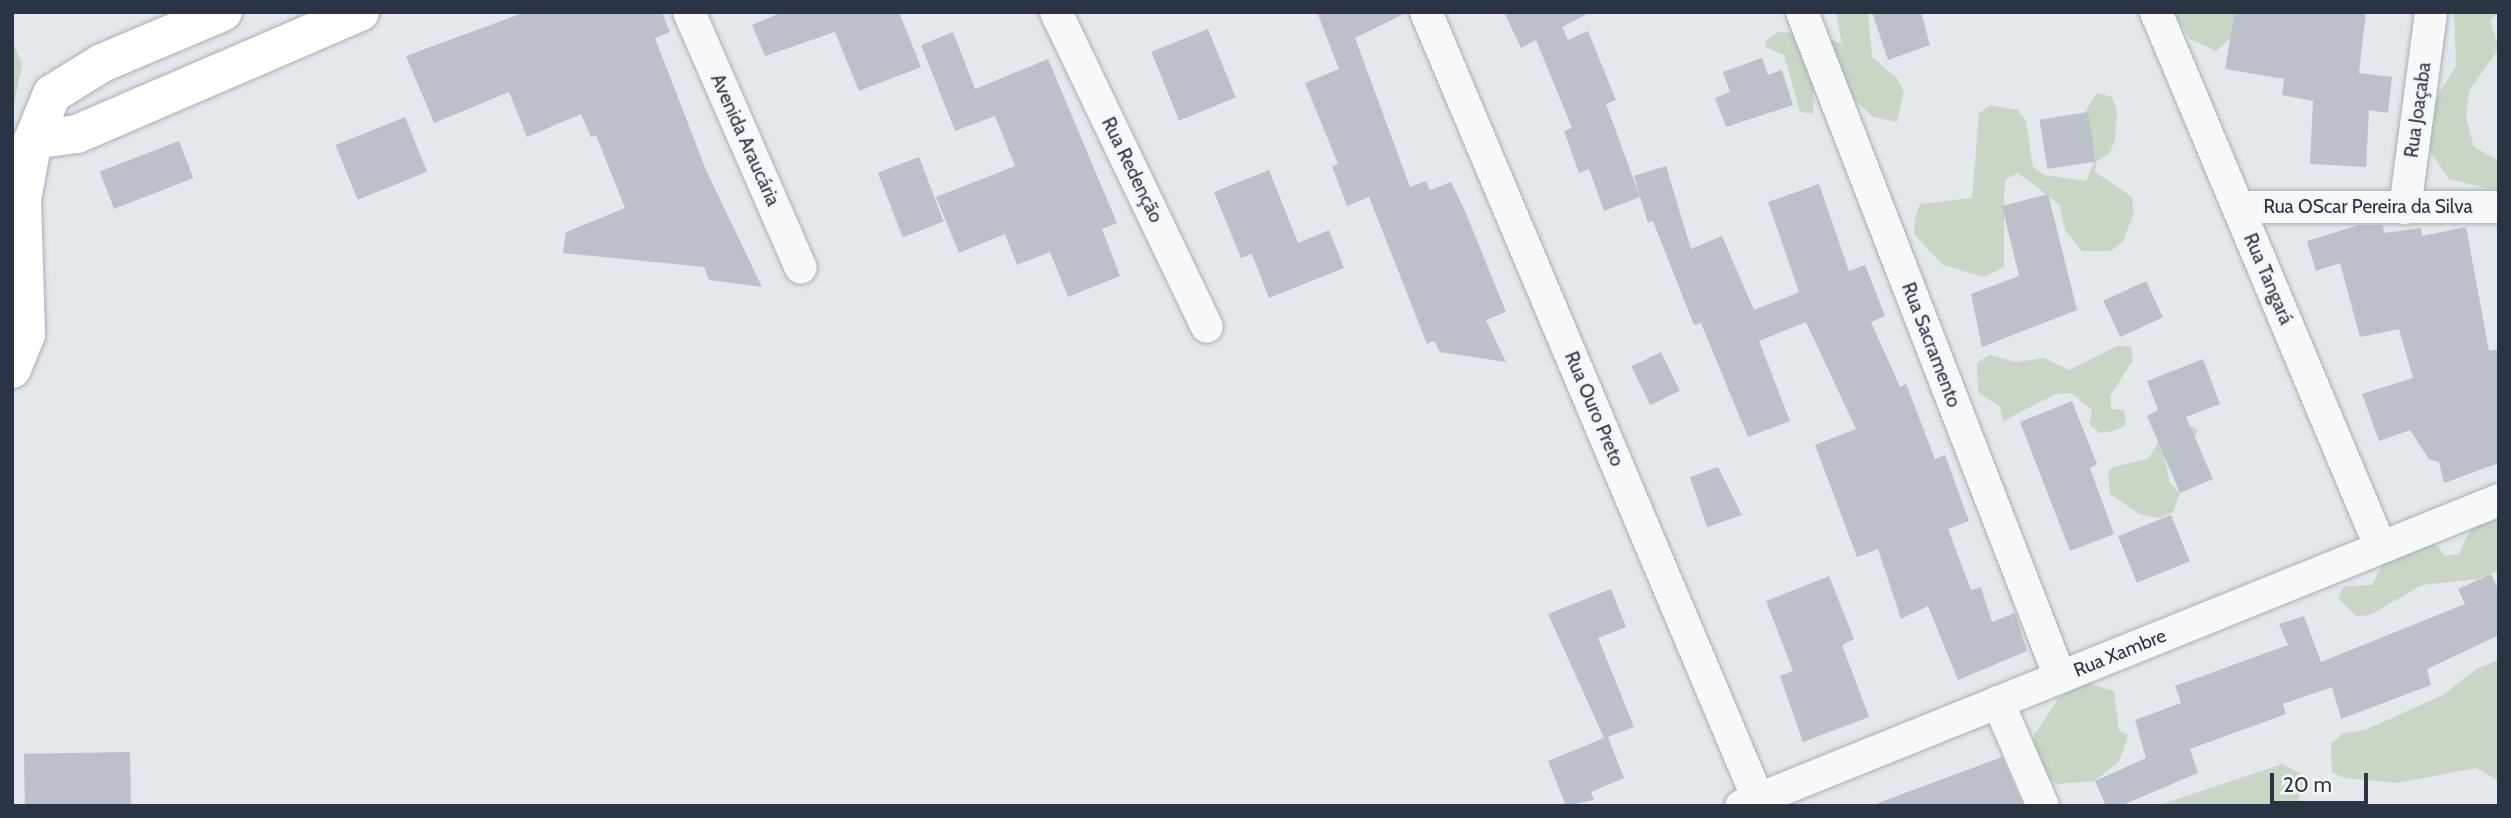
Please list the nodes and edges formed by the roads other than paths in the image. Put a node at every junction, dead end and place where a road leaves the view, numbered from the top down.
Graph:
1 (223, 12) edge
2 (360, 12) edge
3 (689, 12) edge
4 (1056, 12) edge
5 (1426, 12) edge
6 (1802, 12) edge
7 (2156, 12) edge
8 (2431, 12) edge
9 (33, 140) junction
10 (2238, 207) junction
11 (2499, 207) edge
12 (2404, 208) junction
13 (801, 268) dead end
14 (1207, 327) dead end
15 (12, 369) edge
16 (2499, 500) edge
17 (2380, 546) junction
18 (2060, 677) junction
19 (1998, 702) junction
20 (1753, 803) edge
21 (2043, 806) edge

1 - 9 main road
2 - 9 main road
3 - 13 street, Avenida Araucária
4 - 14 street, Rua Redenção
5 - 20 street, Rua Ouro Preto
6 - 18 street, Rua Sacramento
7 - 10 street, Rua Tangará
8 - 12 street, Rua Joaçaba
9 - 15 main road
10 - 12 street, Rua OScar Pereira da Silva
10 - 17 street, Rua Tangará
11 - 12 street, Rua OScar Pereira da Silva
16 - 17 street, Rua Xambre
17 - 18 street, Rua Xambre
18 - 19 street, Rua Xambre
19 - 20 street, Rua Xambre
19 - 21 street

